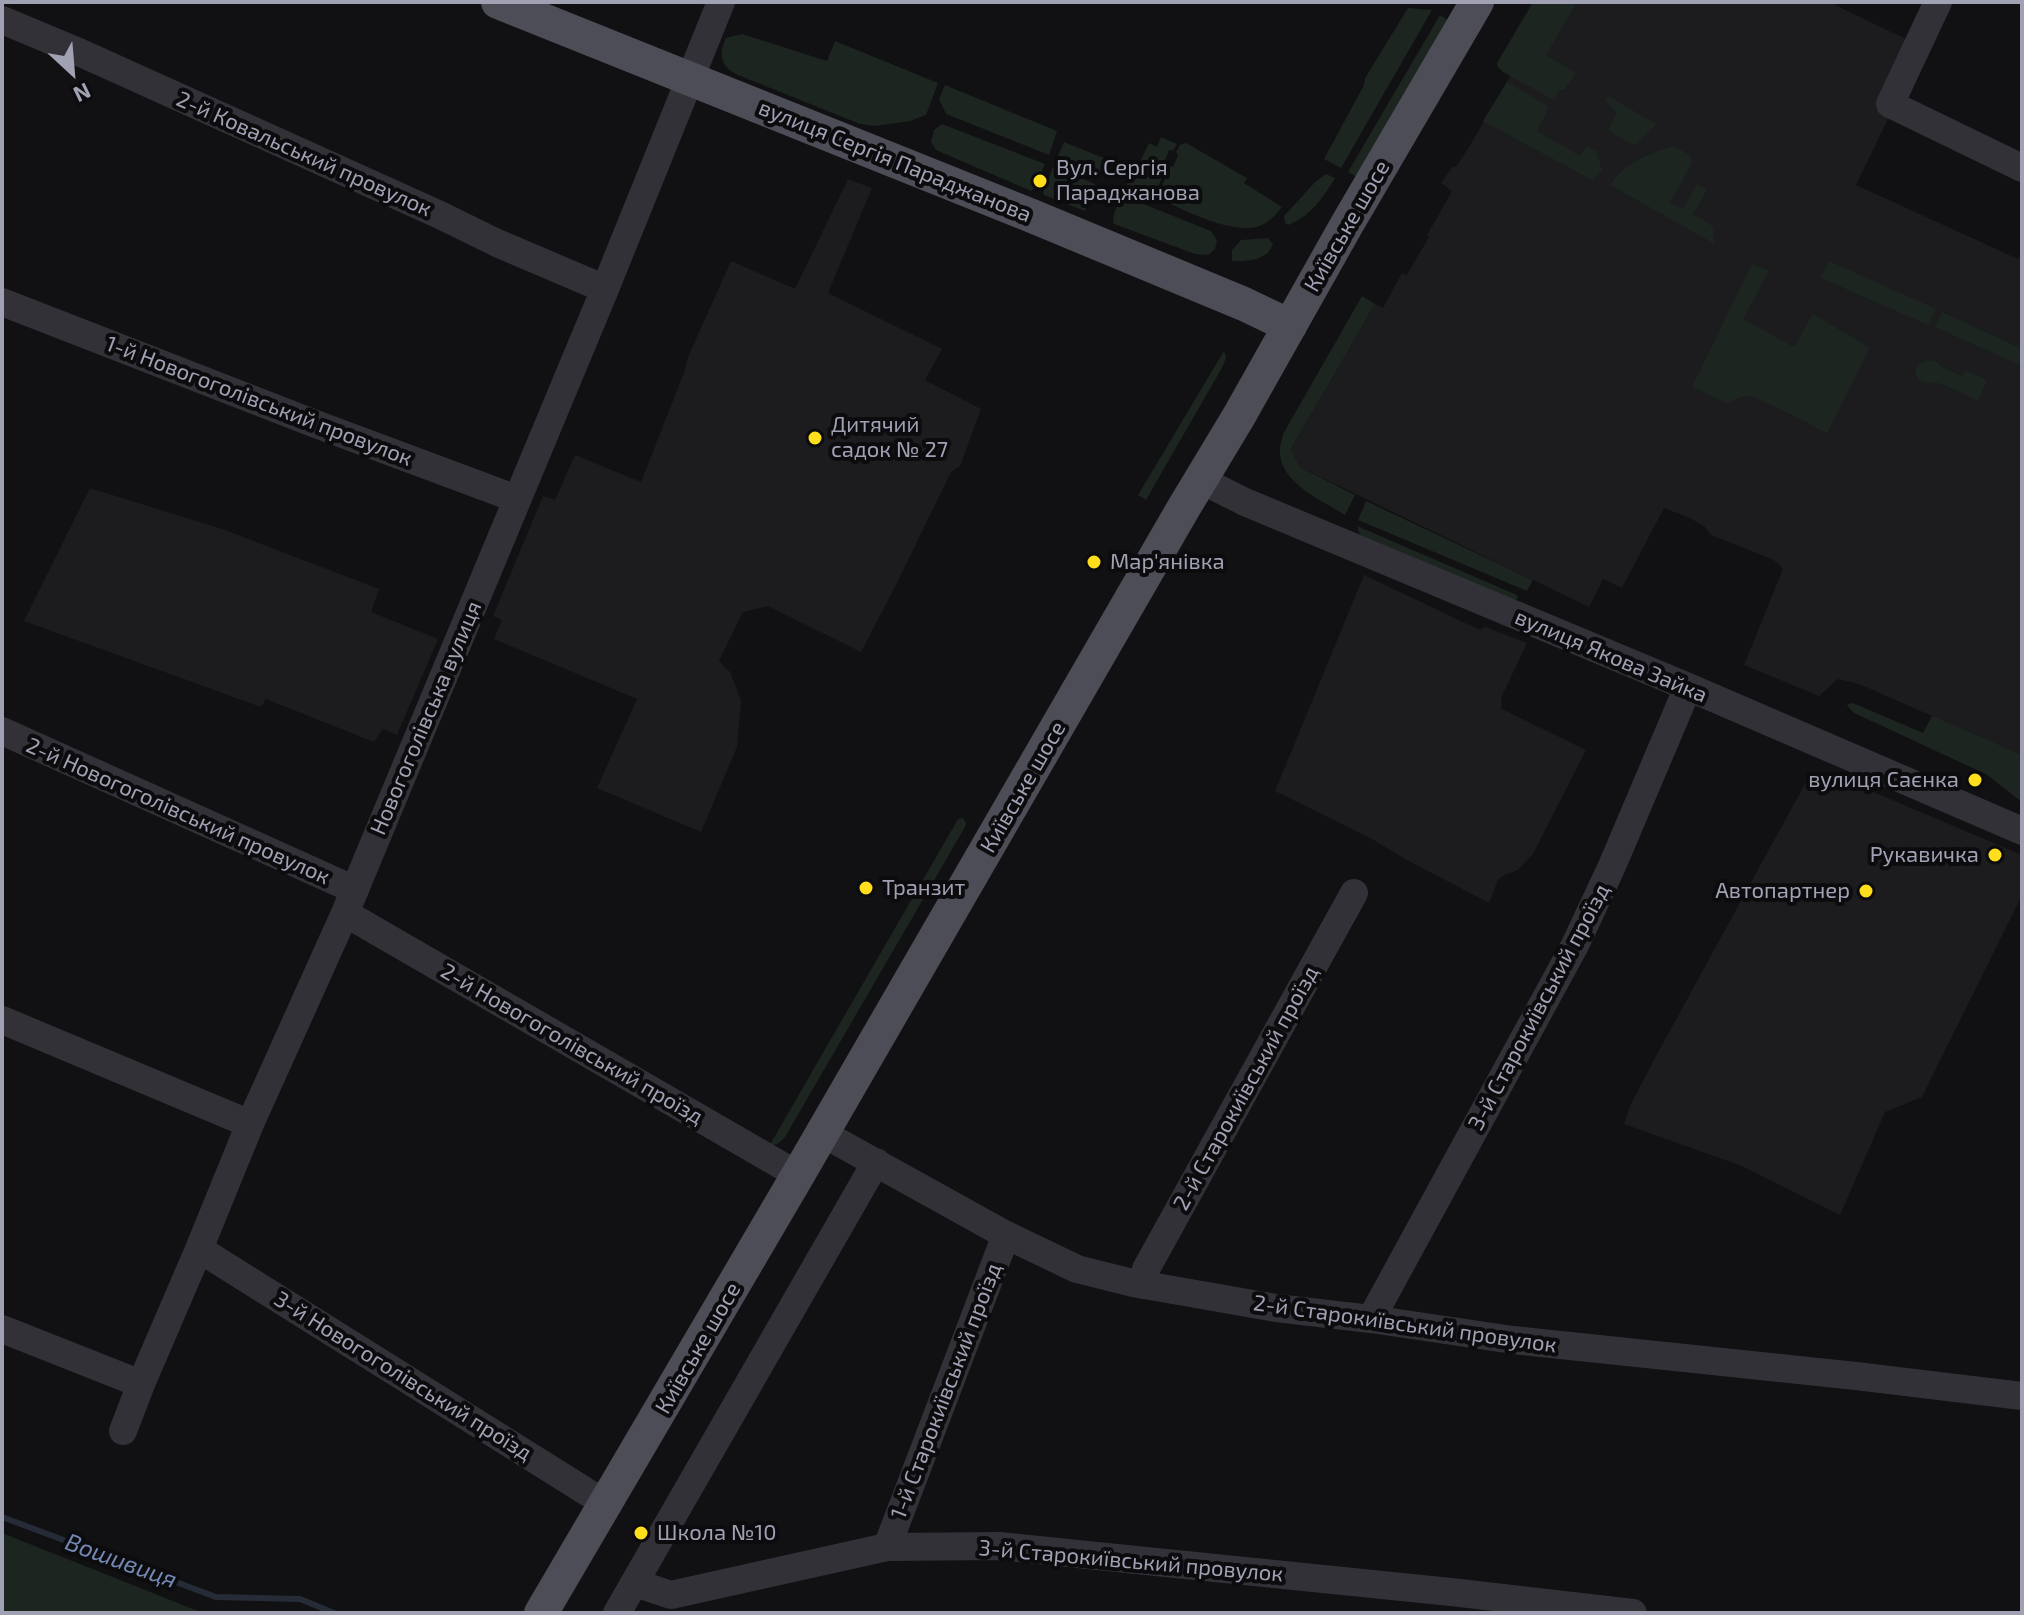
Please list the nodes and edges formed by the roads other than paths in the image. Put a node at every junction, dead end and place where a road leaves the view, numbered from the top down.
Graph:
1 (498, 2) edge
2 (721, 2) edge
3 (1477, 2) edge
4 (1938, 2) edge
5 (2, 20) edge
6 (691, 79) junction
7 (2022, 168) edge
8 (605, 289) junction
9 (2, 302) edge
10 (1290, 326) junction
11 (1201, 480) junction
12 (517, 499) junction
13 (1688, 687) junction
14 (2, 731) edge
15 (2022, 831) edge
16 (1354, 893) dead end
17 (350, 902) junction
18 (2, 1020) edge
19 (250, 1124) junction
20 (822, 1133) junction
21 (876, 1162) junction
22 (798, 1175) junction
23 (1006, 1235) junction
24 (199, 1249) junction
25 (1143, 1285) junction
26 (1371, 1319) junction
27 (2, 1329) edge
28 (141, 1384) junction
29 (2022, 1396) edge
30 (123, 1431) dead end
31 (606, 1504) junction
32 (887, 1547) junction
33 (635, 1583) junction
34 (541, 1613) edge
35 (617, 1613) edge
36 (1633, 1613) edge

1 - 6 main road, вулиця Сергія Параджанова
2 - 6 street, Новогоголівська вулиця
3 - 10 main road, Київське шосе
4 - 7 street
5 - 8 street, 2-й Ковальський провулок
6 - 8 street, Новогоголівська вулиця
6 - 10 main road, вулиця Сергія Параджанова
8 - 12 street, Новогоголівська вулиця
9 - 12 street, 1-й Новогоголівський провулок
10 - 11 main road, Київське шосе
11 - 13 street, вулиця Якова Зайка
11 - 20 main road, Київське шосе
12 - 17 street, Новогоголівська вулиця
13 - 15 street, вулиця Якова Зайка
13 - 26 street, 3-й Старокиївський проїзд
14 - 17 street, 2-й Новогоголівський провулок
16 - 25 street, 2-й Старокиївський проїзд
17 - 19 street, Новогоголівська вулиця
17 - 22 street, 2-й Новогоголівський проїзд
18 - 19 street
19 - 24 street, Новогоголівська вулиця
20 - 21 street, 2-й Старокиївський провулок
20 - 22 main road, Київське шосе
21 - 23 street, 2-й Старокиївський провулок
21 - 33 street
22 - 31 main road, Київське шосе
23 - 25 street, 2-й Старокиївський провулок
23 - 32 street, 1-й Старокиївський проїзд
24 - 28 street, Новогоголівська вулиця
24 - 31 street, 3-й Новогоголівський проїзд
25 - 26 street, 2-й Старокиївський провулок
26 - 29 street, 2-й Старокиївський провулок
27 - 28 street
28 - 30 street, Новогоголівська вулиця
31 - 34 main road, Київське шосе
32 - 33 street, 3-й Старокиївський провулок
32 - 36 street, 3-й Старокиївський провулок
33 - 35 street

